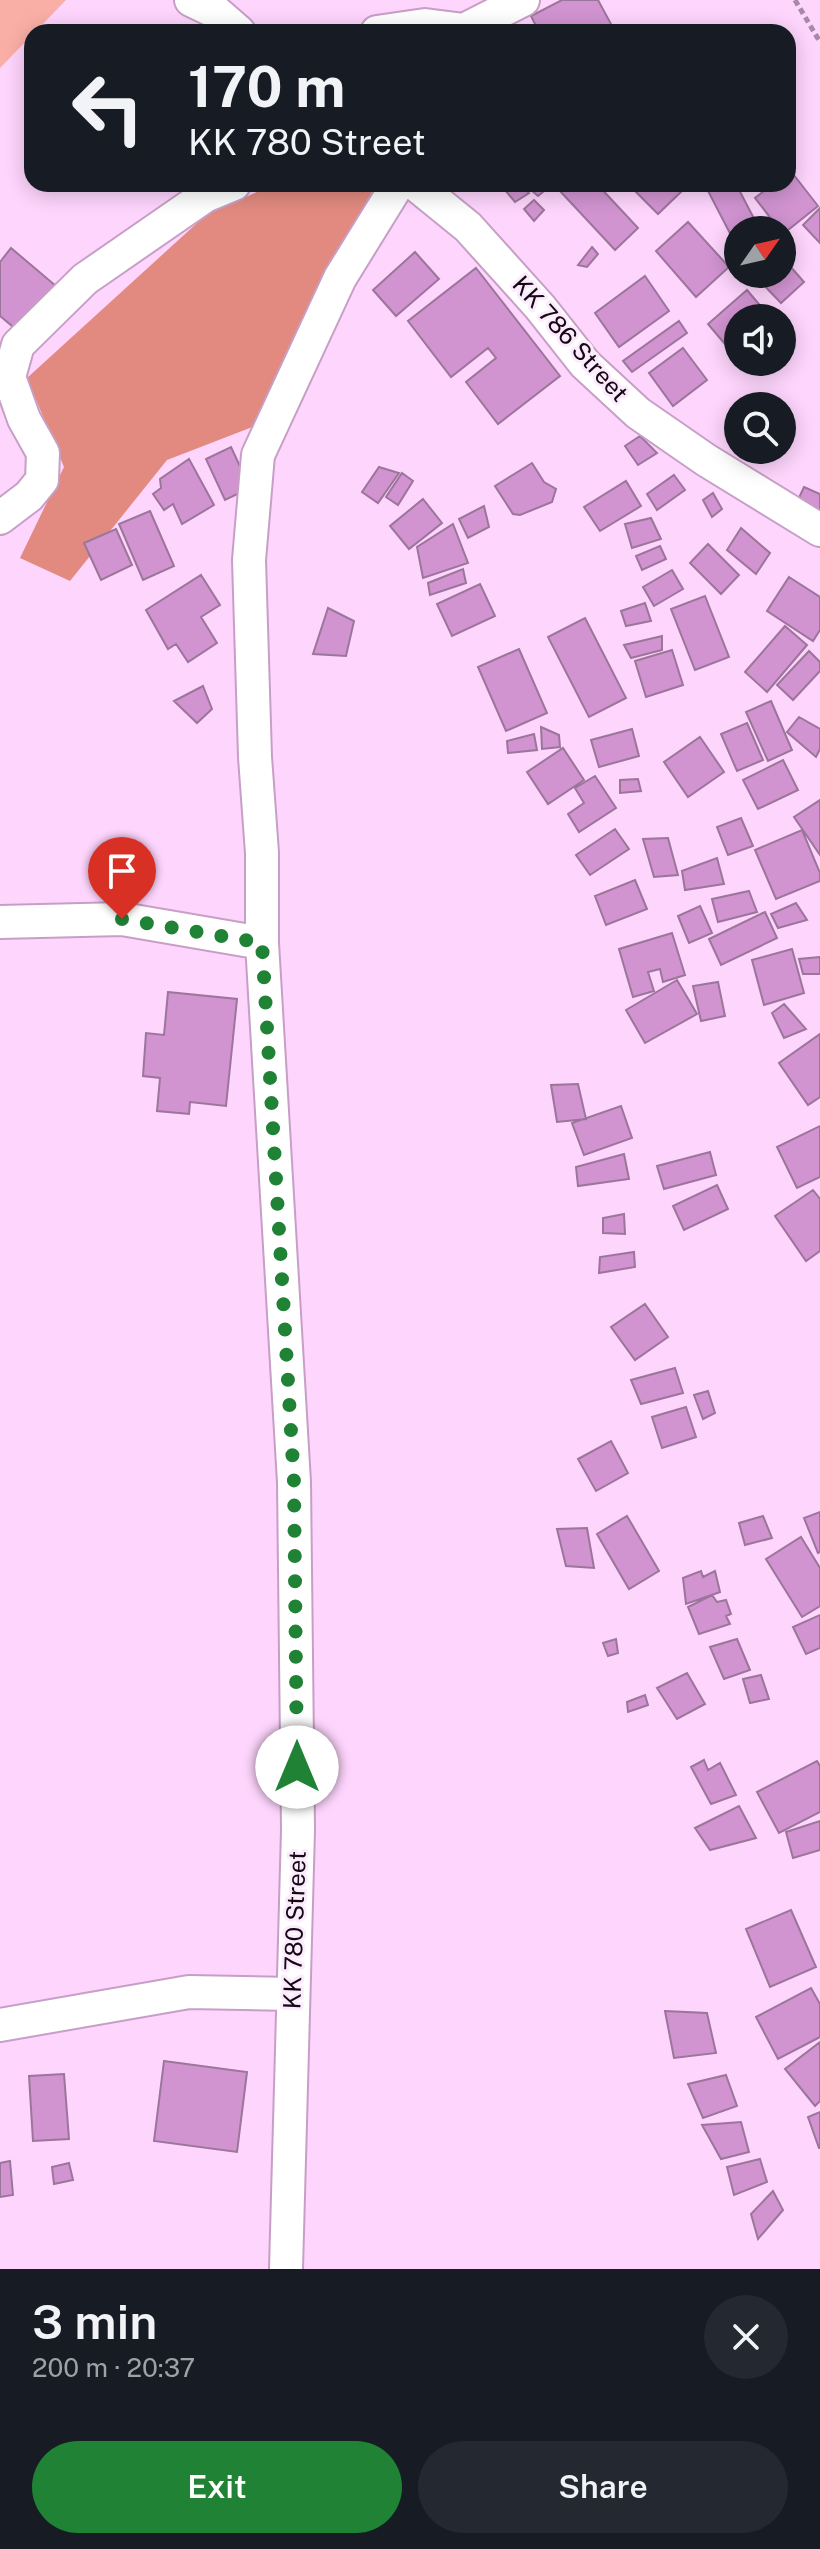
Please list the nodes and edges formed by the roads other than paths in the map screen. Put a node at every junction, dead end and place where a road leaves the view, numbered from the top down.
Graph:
1 (523, 0) edge
2 (215, 15) edge
3 (241, 24) edge
4 (476, 24) edge
5 (215, 192) edge
6 (393, 192) edge
7 (425, 192) edge
8 (0, 518) edge
9 (820, 530) edge
10 (0, 922) edge
11 (262, 943) junction
12 (293, 1994) junction
13 (0, 2025) edge
14 (286, 2269) edge

1 - 4 street
2 - 3 street
5 - 8 street
6 - 11 street, KK 780 Street
7 - 9 street, KK 786 Street
10 - 11 street
11 - 12 street, KK 780 Street
12 - 13 street
12 - 14 street, KK 780 Street

